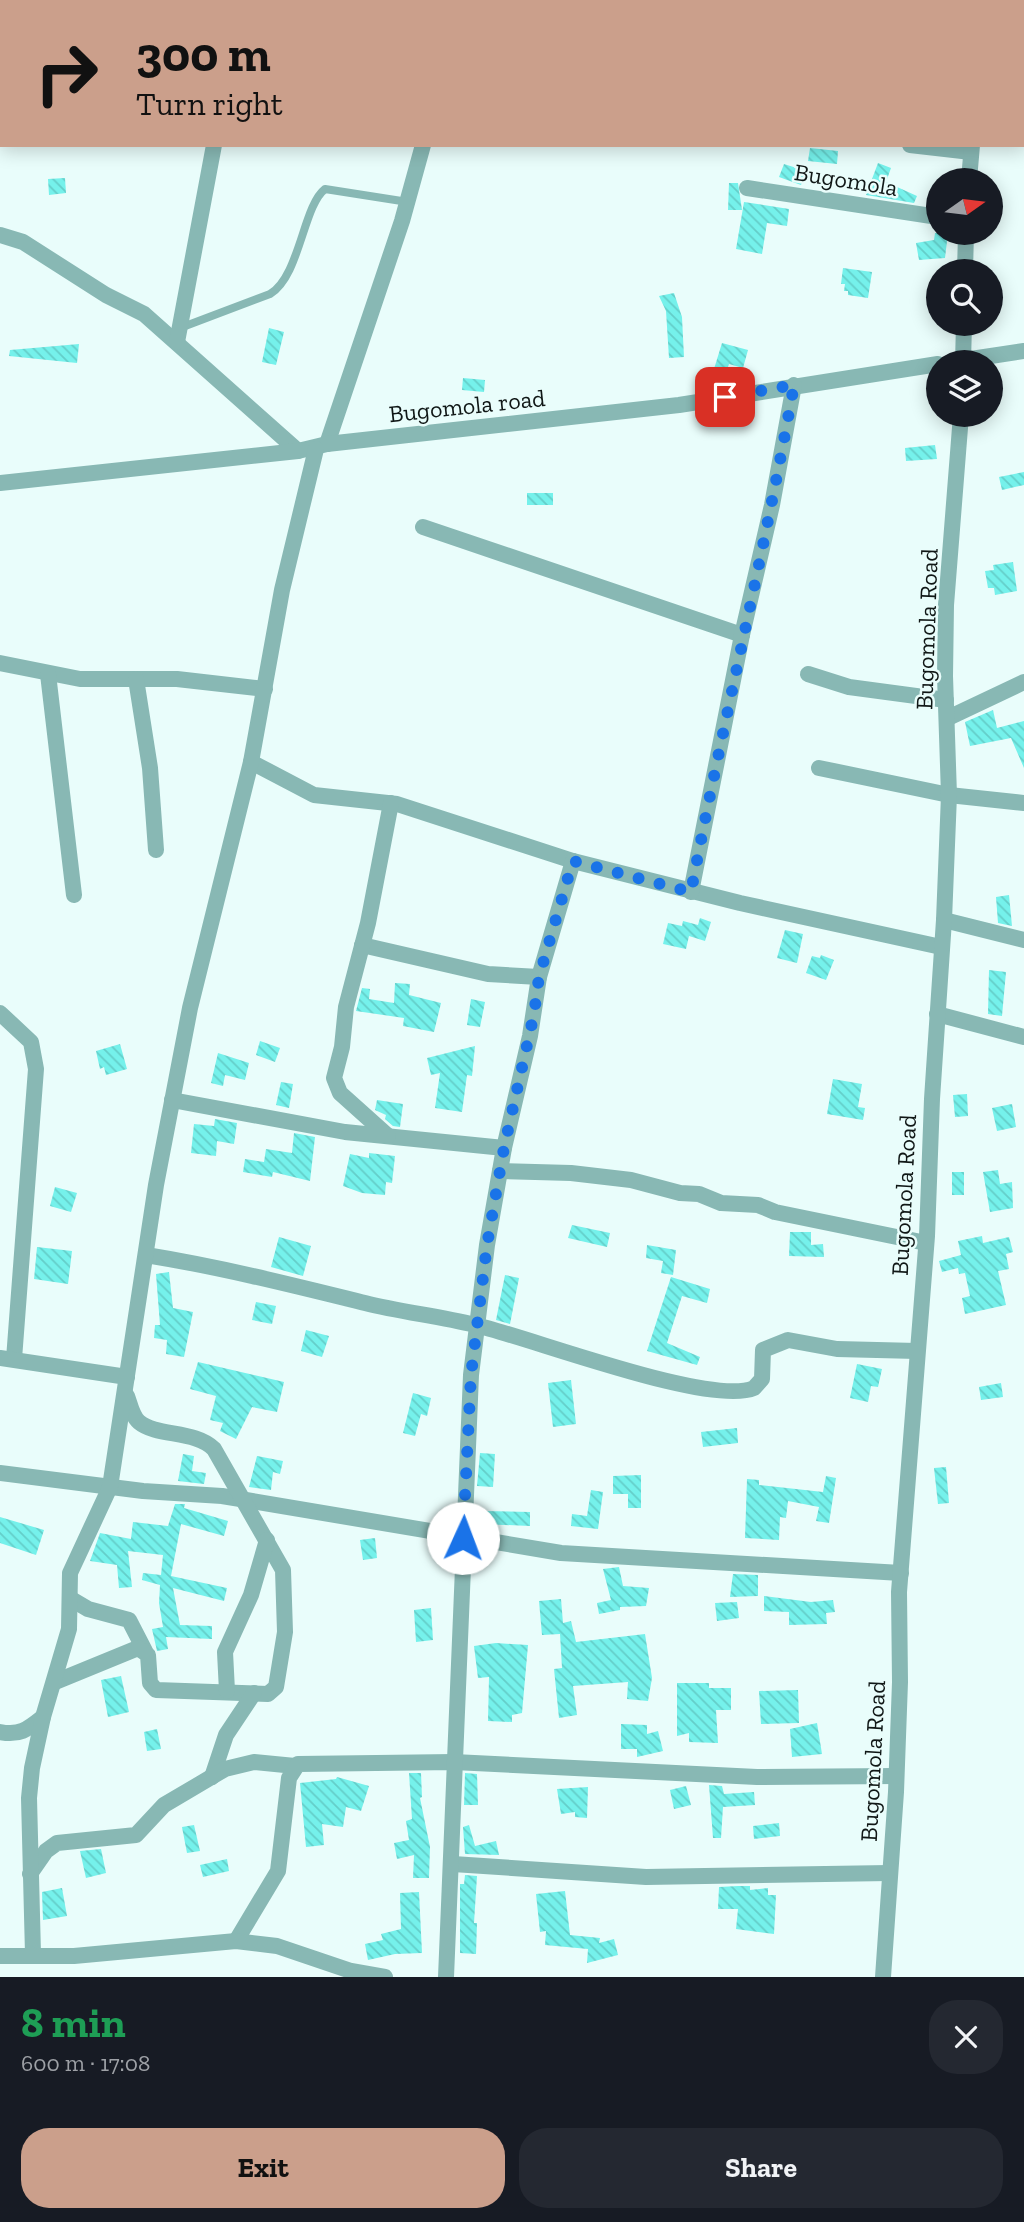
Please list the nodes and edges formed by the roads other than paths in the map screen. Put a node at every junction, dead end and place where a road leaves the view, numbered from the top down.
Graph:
1 (214, 147) edge
2 (422, 147) edge
3 (941, 147) edge
4 (972, 149) edge
5 (970, 168) edge
6 (747, 188) dead end
7 (408, 202) junction
8 (926, 215) edge
9 (0, 235) edge
10 (178, 335) junction
11 (1024, 351) edge
12 (1003, 355) edge
13 (926, 366) edge
14 (794, 385) junction
15 (960, 427) edge
16 (321, 447) junction
17 (298, 451) junction
18 (0, 482) edge
19 (423, 527) dead end
20 (742, 635) junction
21 (0, 663) edge
22 (48, 674) junction
23 (808, 674) dead end
24 (136, 679) junction
25 (1024, 682) edge
26 (265, 688) junction
27 (946, 700) junction
28 (948, 718) junction
29 (251, 762) junction
30 (818, 768) dead end
31 (949, 795) junction
32 (391, 803) junction
33 (1024, 803) edge
34 (156, 850) dead end
35 (573, 861) junction
36 (691, 892) junction
37 (74, 895) dead end
38 (943, 920) junction
39 (1024, 940) edge
40 (362, 945) junction
41 (941, 947) junction
42 (539, 977) junction
43 (0, 1013) edge
44 (937, 1014) junction
45 (1024, 1037) edge
46 (172, 1100) junction
47 (388, 1136) junction
48 (504, 1148) junction
49 (500, 1171) junction
50 (926, 1243) junction
51 (146, 1255) junction
52 (477, 1325) junction
53 (917, 1352) junction
54 (7, 1359) edge
55 (126, 1384) junction
56 (0, 1474) edge
57 (110, 1487) junction
58 (246, 1501) junction
59 (463, 1538) junction
60 (267, 1541) junction
61 (901, 1573) junction
62 (71, 1599) junction
63 (145, 1651) junction
64 (55, 1682) junction
65 (227, 1691) junction
66 (254, 1693) junction
67 (43, 1717) junction
68 (0, 1732) edge
69 (454, 1762) junction
70 (295, 1766) junction
71 (897, 1776) junction
72 (212, 1777) junction
73 (453, 1864) junction
74 (890, 1873) junction
75 (29, 1875) junction
76 (236, 1941) junction
77 (33, 1954) junction
78 (0, 1956) edge
79 (885, 1975) edge
80 (385, 1977) edge
81 (446, 1977) edge

1 - 10 street
2 - 7 street
3 - 4 street
4 - 5 street
6 - 8 street, Bugomola
7 - 10 lane
7 - 16 street
9 - 10 street
10 - 17 street
11 - 12 street
13 - 14 street, Bugomola road
14 - 16 street, Bugomola road
14 - 20 street
15 - 27 street, Bugomola Road
16 - 17 street, Bugomola road
16 - 26 street
17 - 18 street, Bugomola road
19 - 20 street
20 - 36 street
21 - 22 street
22 - 24 street
22 - 37 street
23 - 27 street
24 - 26 street
24 - 34 street
25 - 28 street
26 - 29 street
27 - 28 street, Bugomola Road
28 - 31 street, Bugomola Road
29 - 32 street
29 - 46 street
30 - 31 street
31 - 33 street
31 - 38 street, Bugomola Road
32 - 35 street
32 - 40 street
35 - 36 street
35 - 42 street
36 - 41 street
38 - 39 street
38 - 41 street, Bugomola Road
40 - 42 street
40 - 47 street
41 - 44 street, Bugomola Road
42 - 48 street
43 - 54 street
44 - 45 street
44 - 50 street, Bugomola Road
46 - 47 street
46 - 51 street
47 - 48 street
48 - 49 street
49 - 50 street
49 - 52 street
50 - 53 street, Bugomola Road
51 - 52 street
51 - 55 street
52 - 53 street
52 - 59 street
53 - 61 street, Bugomola Road
54 - 55 street
55 - 57 street
55 - 58 street
56 - 57 street
57 - 58 street
57 - 62 street
58 - 59 street
58 - 60 street
59 - 61 street
59 - 69 street
60 - 65 street
60 - 66 street
61 - 71 street, Bugomola Road
62 - 63 street
62 - 64 street
63 - 64 street
63 - 65 street
64 - 67 street
65 - 66 street
66 - 72 street
67 - 68 street
67 - 75 street
69 - 70 street
69 - 71 street
69 - 73 street
70 - 72 street
70 - 76 street
71 - 74 street, Bugomola Road
72 - 75 street
73 - 74 street
73 - 81 street
74 - 79 street, Bugomola Road
75 - 77 street
76 - 77 street
76 - 80 street
77 - 78 street

